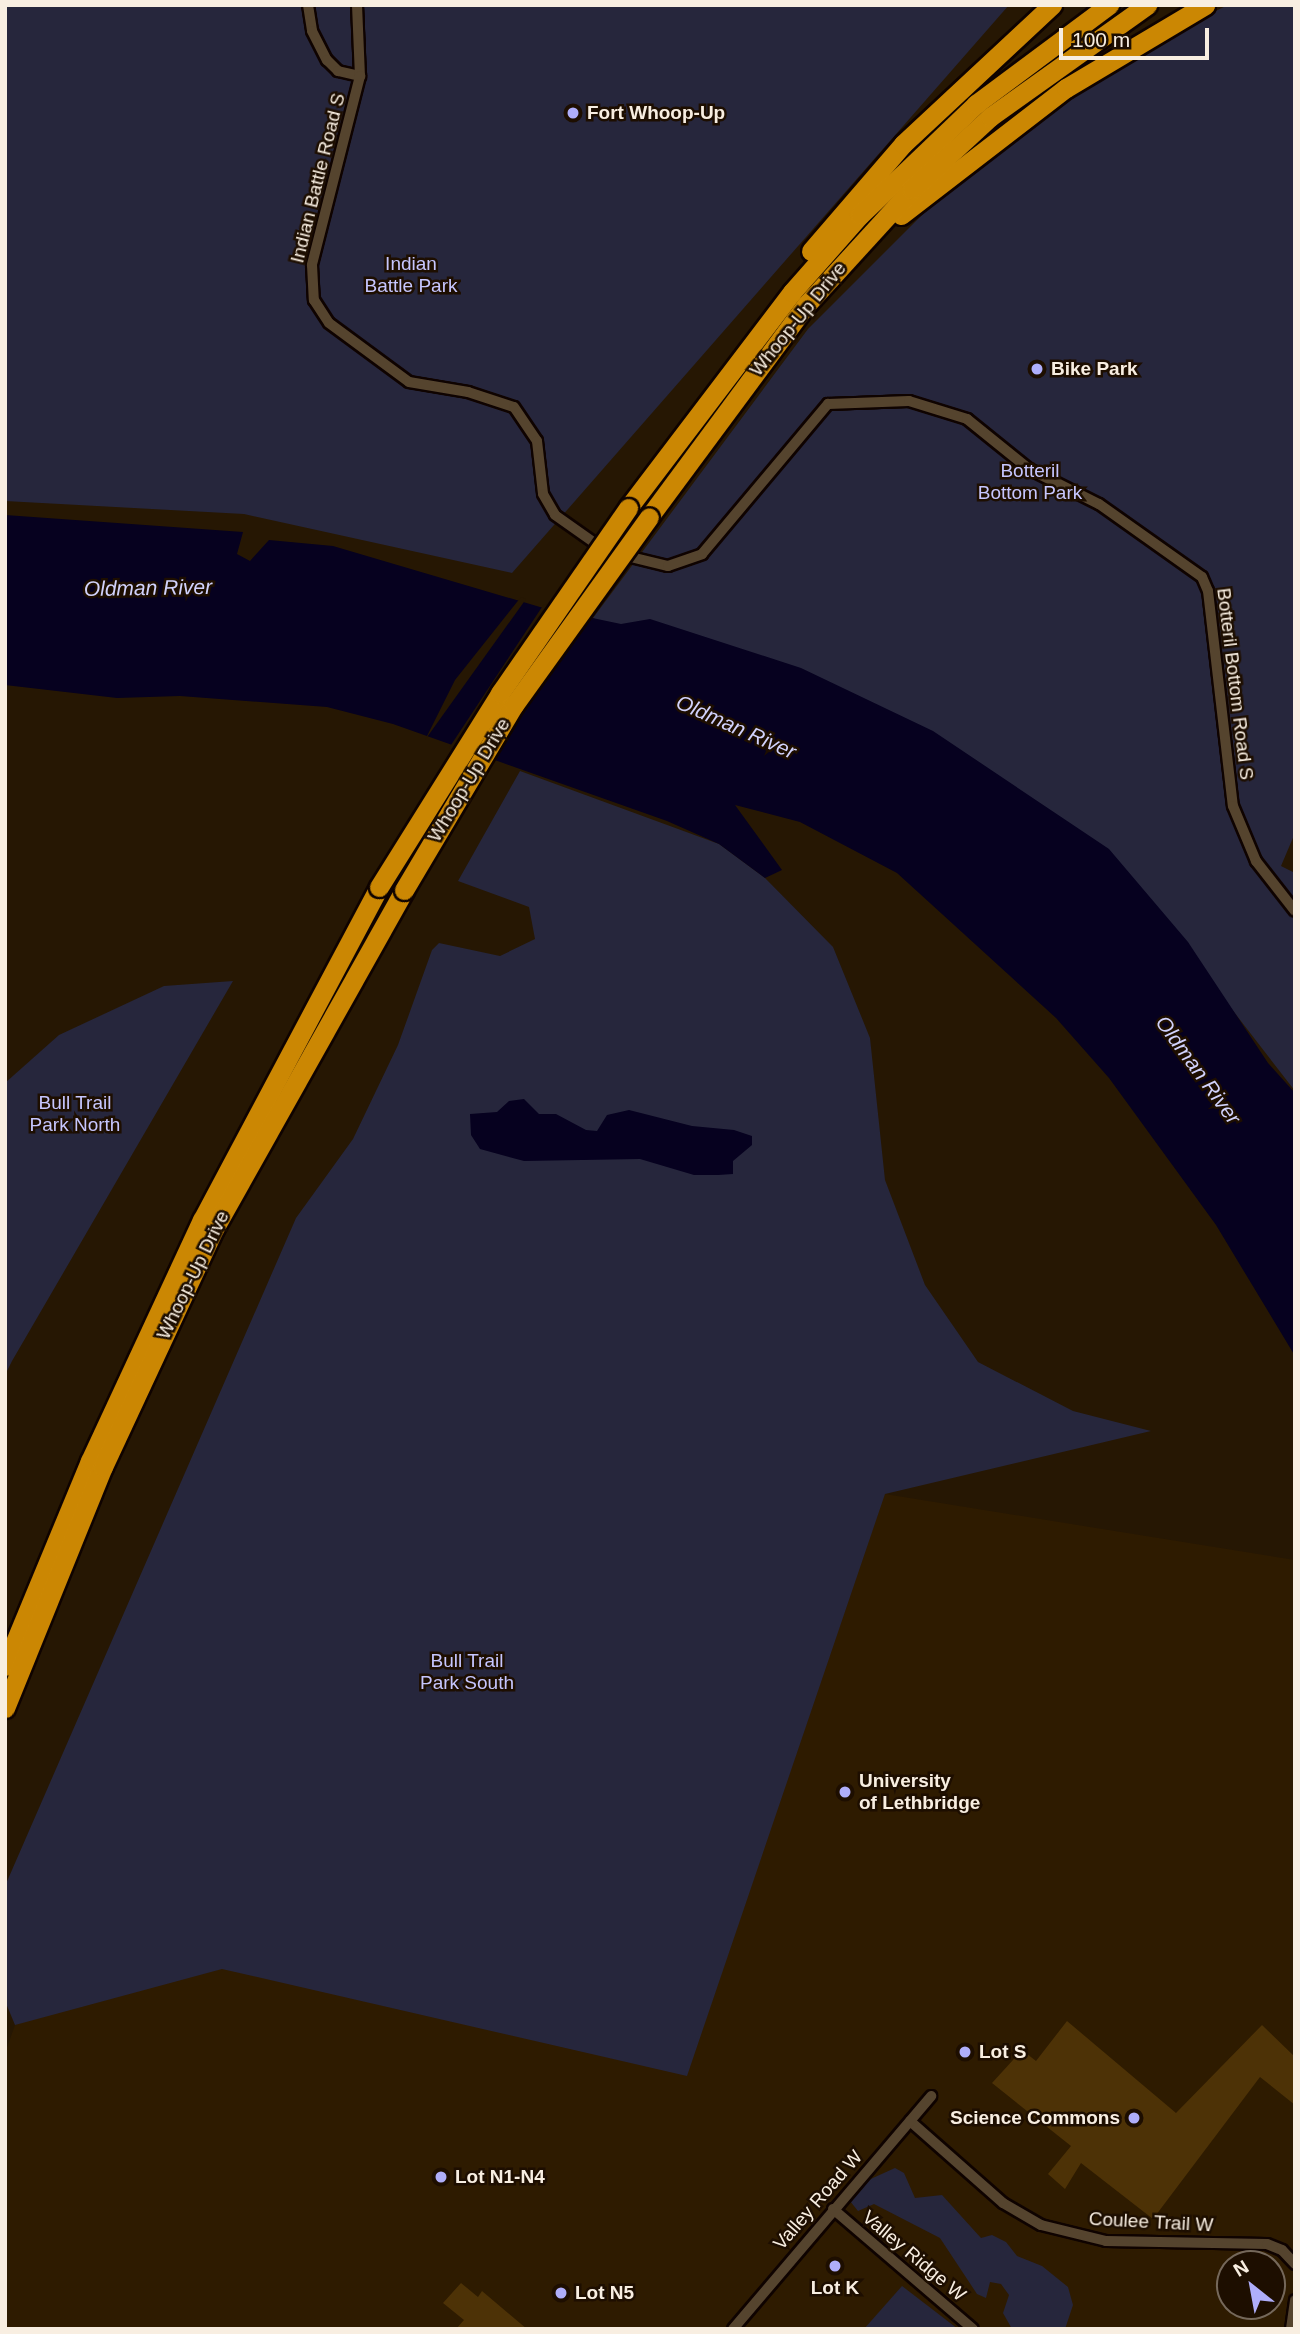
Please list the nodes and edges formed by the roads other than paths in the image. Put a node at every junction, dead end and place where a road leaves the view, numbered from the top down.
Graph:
1 (309, 5) edge
2 (357, 5) edge
3 (1052, 5) edge
4 (1109, 5) edge
5 (1147, 5) edge
6 (1205, 5) edge
7 (360, 76) junction
8 (846, 259) junction
9 (828, 404) joint
10 (628, 508) junction
11 (1295, 911) edge
12 (5, 1666) edge
13 (5, 1707) edge
14 (931, 2096) dead end
15 (910, 2120) junction
16 (833, 2209) junction
17 (1295, 2264) edge
18 (1295, 2300) edge
19 (733, 2329) edge
20 (973, 2329) edge
21 (1291, 2329) edge

1 - 7 street, Indian Battle Road S
2 - 7 street
3 - 10 highway
4 - 10 highway, Whoop-Up Drive
5 - 8 highway, Whoop-Up Drive
6 - 8 highway
7 - 9 street, Indian Battle Road S
8 - 13 highway, Whoop-Up Drive, bridge
9 - 11 street, Botteril Bottom Road S
10 - 12 highway, Whoop-Up Drive, bridge
14 - 15 street, Valley Road W
15 - 16 street, Valley Road W
15 - 17 street, Coulee Trail W
16 - 19 street, Valley Road W
16 - 20 street, Valley Ridge W
18 - 21 street

